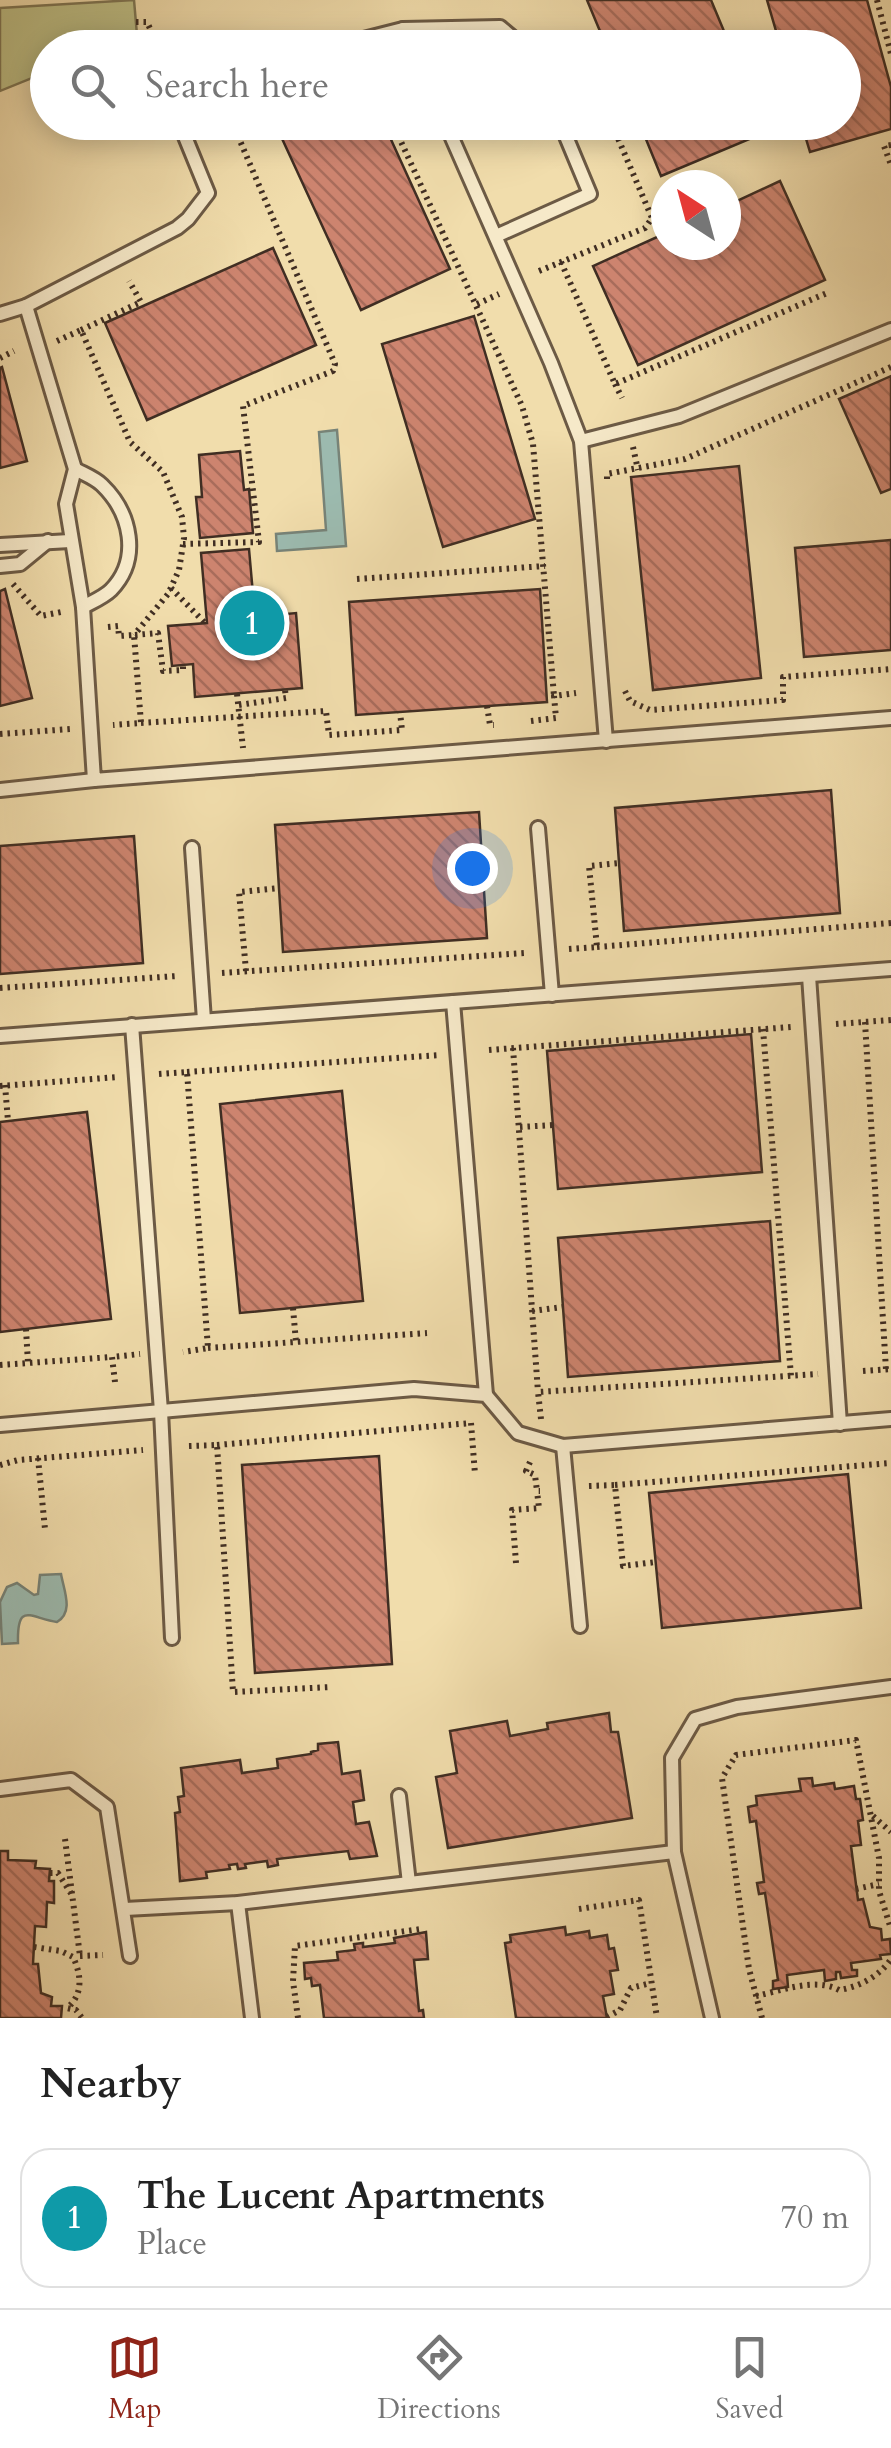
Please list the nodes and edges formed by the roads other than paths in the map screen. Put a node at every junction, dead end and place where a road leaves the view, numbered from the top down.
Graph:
1 (403, 29) joint
2 (399, 30) edge
3 (504, 30) edge
4 (186, 140) edge
5 (453, 140) edge
6 (568, 140) edge
7 (496, 236) junction
8 (26, 306) junction
9 (0, 314) edge
10 (891, 330) edge
11 (582, 442) junction
12 (75, 469) junction
13 (70, 540) junction
14 (48, 542) junction
15 (0, 545) edge
16 (4, 572) edge
17 (84, 606) junction
18 (891, 718) edge
19 (606, 741) junction
20 (94, 780) junction
21 (0, 790) edge
22 (538, 828) dead end
23 (192, 848) dead end
24 (891, 969) edge
25 (809, 976) junction
26 (552, 994) junction
27 (454, 1002) junction
28 (204, 1020) junction
29 (132, 1026) junction
30 (0, 1036) edge
31 (486, 1396) junction
32 (161, 1411) junction
33 (891, 1419) edge
34 (840, 1424) junction
35 (0, 1425) edge
36 (564, 1446) junction
37 (580, 1626) dead end
38 (172, 1638) dead end
39 (891, 1687) edge
40 (0, 1789) edge
41 (399, 1796) dead end
42 (674, 1852) junction
43 (409, 1883) junction
44 (238, 1902) junction
45 (125, 1908) junction
46 (130, 1956) dead end
47 (252, 2018) edge
48 (712, 2018) edge

1 - 2 lane
1 - 3 lane
4 - 8 lane
5 - 7 lane
6 - 7 lane
7 - 11 lane
8 - 9 lane
8 - 12 lane
10 - 11 lane
11 - 19 lane
12 - 13 lane
12 - 17 lane
13 - 14 lane
13 - 17 lane
14 - 15 lane
14 - 16 lane
17 - 20 lane
18 - 19 lane
19 - 20 lane
20 - 21 lane
22 - 26 lane
23 - 28 lane
24 - 25 lane
25 - 26 lane
25 - 34 lane
26 - 27 lane
27 - 28 lane
27 - 31 lane
28 - 29 lane
29 - 30 lane
29 - 32 lane
31 - 32 lane
31 - 36 lane
32 - 35 lane
32 - 38 lane
33 - 34 lane
34 - 36 lane
36 - 37 lane
39 - 42 lane
40 - 45 lane
41 - 43 lane
42 - 43 lane
42 - 48 lane
43 - 44 lane
44 - 45 lane
44 - 47 lane
45 - 46 lane

